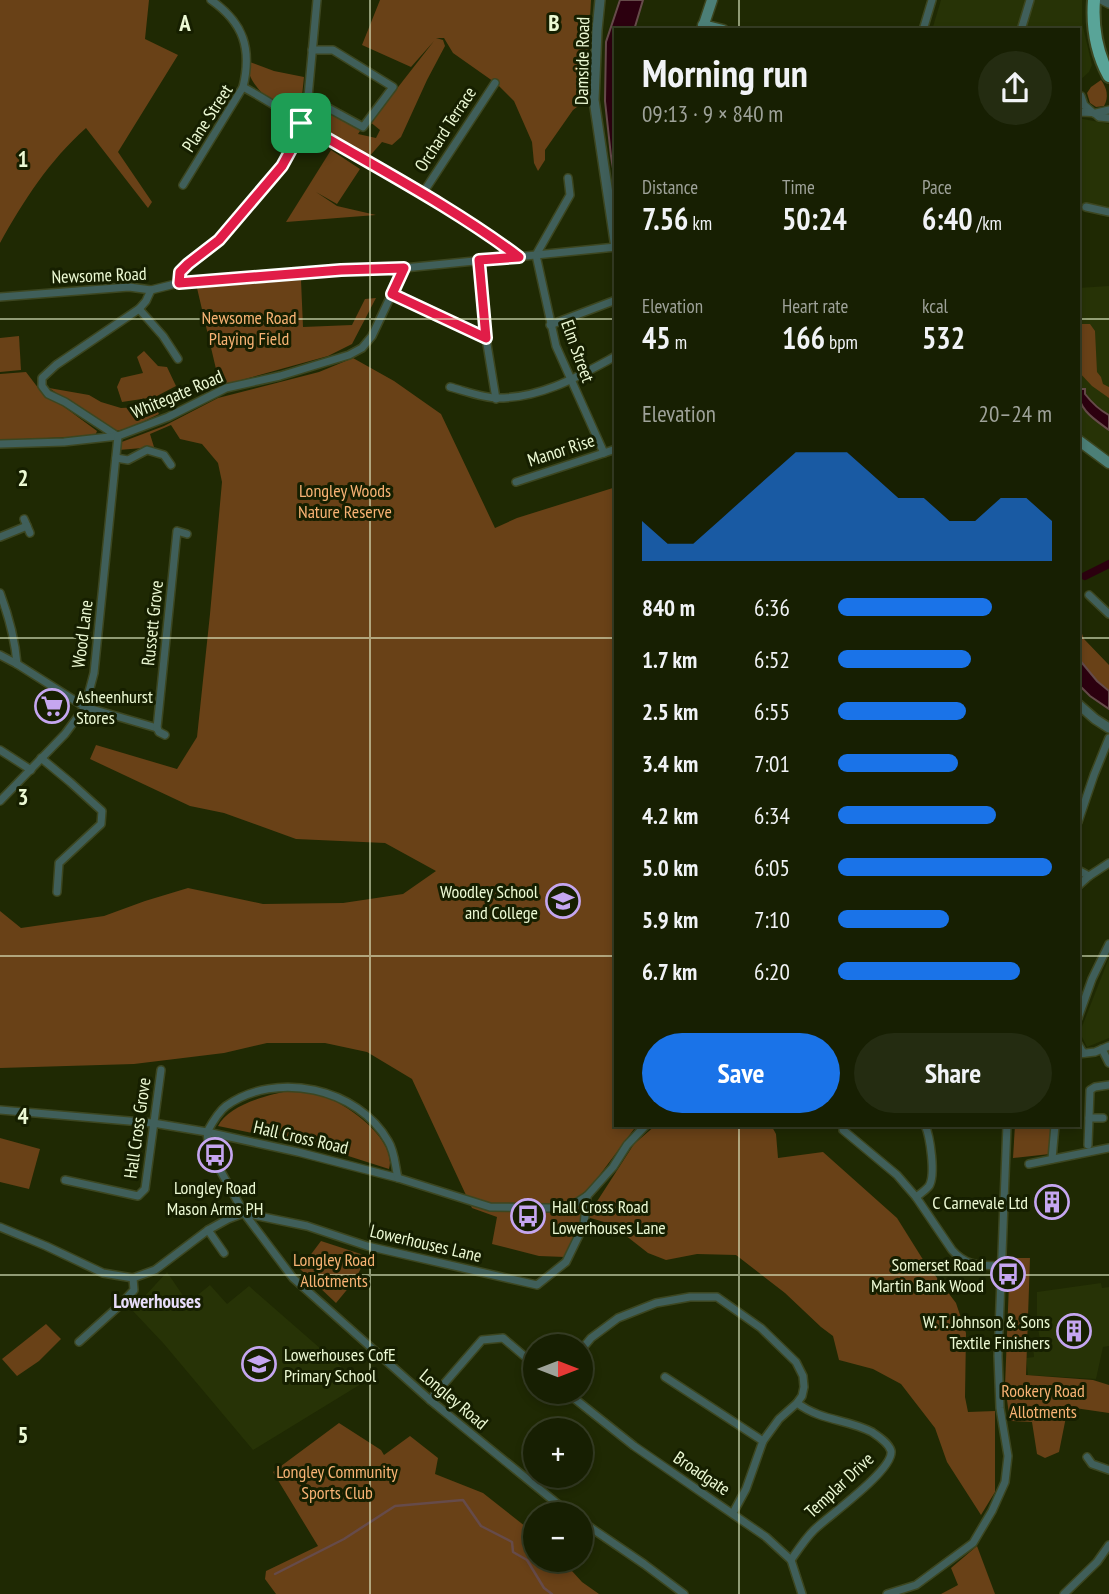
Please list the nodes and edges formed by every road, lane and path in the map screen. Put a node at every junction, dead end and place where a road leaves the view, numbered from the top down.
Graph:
1 (211, 0) edge
2 (317, 0) edge
3 (600, 0) edge
4 (712, 0) edge
5 (932, 0) edge
6 (1030, 0) edge
7 (1094, 0) edge
8 (1101, 0) edge
9 (1109, 4) edge
10 (702, 27) edge
11 (924, 28) edge
12 (1022, 28) edge
13 (312, 50) junction
14 (1109, 76) edge
15 (495, 83) dead end
16 (243, 87) junction
17 (308, 97) junction
18 (1080, 108) edge
19 (1109, 110) edge
20 (1094, 113) junction
21 (1109, 118) edge
22 (301, 123) junction
23 (568, 178) dead end
24 (183, 185) dead end
25 (423, 193) junction
26 (1086, 206) dead end
27 (1109, 212) edge
28 (614, 234) edge
29 (614, 247) edge
30 (536, 255) junction
31 (519, 257) junction
32 (479, 260) junction
33 (404, 268) junction
34 (179, 283) junction
35 (151, 290) junction
36 (392, 294) junction
37 (0, 297) edge
38 (614, 301) edge
39 (139, 309) junction
40 (550, 325) junction
41 (486, 338) junction
42 (614, 357) edge
43 (178, 359) dead end
44 (570, 380) junction
45 (450, 387) dead end
46 (496, 399) junction
47 (118, 436) junction
48 (1080, 441) edge
49 (0, 444) edge
50 (614, 450) edge
51 (604, 453) junction
52 (116, 458) junction
53 (1109, 463) edge
54 (171, 466) dead end
55 (516, 482) dead end
56 (27, 526) dead end
57 (187, 534) dead end
58 (0, 537) edge
59 (0, 593) edge
60 (1089, 595) dead end
61 (1109, 614) edge
62 (0, 655) edge
63 (17, 664) junction
64 (85, 706) junction
65 (1080, 706) edge
66 (157, 728) junction
67 (1109, 728) edge
68 (165, 735) dead end
69 (1109, 738) edge
70 (0, 750) edge
71 (41, 758) junction
72 (31, 770) junction
73 (0, 801) edge
74 (1080, 816) edge
75 (1109, 863) edge
76 (1080, 871) edge
77 (1089, 876) junction
78 (1080, 884) edge
79 (57, 892) dead end
80 (1109, 944) edge
81 (1080, 1012) edge
82 (1106, 1047) edge
83 (1081, 1053) edge
84 (1109, 1063) edge
85 (161, 1070) dead end
86 (1109, 1085) edge
87 (0, 1110) edge
88 (1088, 1118) junction
89 (1102, 1118) dead end
90 (153, 1123) junction
91 (644, 1127) edge
92 (926, 1127) edge
93 (1007, 1127) edge
94 (1055, 1127) edge
95 (841, 1129) edge
96 (207, 1132) junction
97 (1088, 1145) dead end
98 (1109, 1148) edge
99 (1052, 1159) junction
100 (1029, 1164) dead end
101 (398, 1178) junction
102 (65, 1180) dead end
103 (587, 1196) junction
104 (916, 1197) junction
105 (244, 1213) junction
106 (0, 1227) edge
107 (208, 1230) junction
108 (224, 1253) dead end
109 (1001, 1266) junction
110 (133, 1278) junction
111 (593, 1336) edge
112 (79, 1342) dead end
113 (523, 1355) edge
114 (665, 1377) dead end
115 (430, 1400) junction
116 (581, 1404) edge
117 (797, 1404) junction
118 (763, 1441) junction
119 (1087, 1457) dead end
120 (1109, 1470) edge
121 (555, 1502) edge
122 (733, 1513) junction
123 (593, 1529) edge
124 (1109, 1545) edge
125 (791, 1560) junction
126 (684, 1594) edge
127 (802, 1594) edge
128 (887, 1594) edge
129 (1064, 1594) edge

1 - 16 street
2 - 13 street
3 - 28 street, Damside Road
4 - 10 main road
5 - 11 street
6 - 12 street
7 - 14 highway
8 - 9 street
13 - 17 street
13 - 17 street
15 - 25 street, Orchard Terrace
16 - 22 street, Plane Street
16 - 24 street, Plane Street
17 - 22 street
18 - 20 street
19 - 20 street
20 - 21 street
22 - 25 street, Plane Street
22 - 34 street
23 - 30 street
25 - 31 street, Plane Street
26 - 27 street
29 - 30 street, Newsome Road
30 - 31 street, Newsome Road
30 - 40 street, Elm Street
31 - 32 street, Newsome Road
32 - 33 street, Newsome Road
32 - 41 street
33 - 34 street, Newsome Road
33 - 36 street, Whitegate Road
34 - 35 street, Newsome Road
35 - 37 street, Newsome Road
35 - 39 street
36 - 41 street
36 - 47 street, Whitegate Road
38 - 40 street
39 - 43 street
39 - 47 street
40 - 44 street, Elm Street
41 - 46 street
42 - 44 street
44 - 46 street
44 - 51 street, Elm Street
45 - 46 street
47 - 49 street, Whitegate Road
47 - 52 street, Wood Lane
48 - 53 main road
50 - 51 street, Manor Rise
51 - 55 street, Manor Rise
52 - 54 street
52 - 64 street, Wood Lane
56 - 58 street
57 - 66 street, Russett Grove
59 - 63 street
60 - 61 street
62 - 63 street
63 - 64 street
64 - 66 street
64 - 71 street, Wood Lane
65 - 67 street
66 - 68 street
69 - 74 street
70 - 72 street
71 - 72 street, Wood Lane
71 - 79 street
72 - 73 street, Wood Lane
75 - 77 street
76 - 77 street
77 - 78 street
80 - 81 street
82 - 83 street
82 - 84 street
85 - 90 street, Hall Cross Grove
86 - 88 street
87 - 90 street, Hall Cross Road
88 - 89 street
88 - 97 street
90 - 96 street, Hall Cross Road
90 - 102 street, Hall Cross Grove
91 - 103 street
92 - 104 street
93 - 109 street
94 - 99 street
95 - 104 street
96 - 101 street, Hall Cross Road
96 - 101 street
96 - 105 street, Longley Road
98 - 99 street
99 - 100 street
101 - 103 street, Hall Cross Road
103 - 105 street, Lowerhouses Lane
104 - 109 street
105 - 107 street
105 - 115 street, Longley Road
106 - 110 street
107 - 108 street
107 - 110 street
109 - 128 street
110 - 112 street
111 - 117 street
113 - 115 street
114 - 118 street
115 - 121 street, Longley Road
116 - 122 street, Broadgate
117 - 118 street
117 - 125 street, Templar Drive
118 - 122 street
119 - 120 street
122 - 125 street, Broadgate
123 - 126 street
124 - 129 street
125 - 127 street, Broadgate

